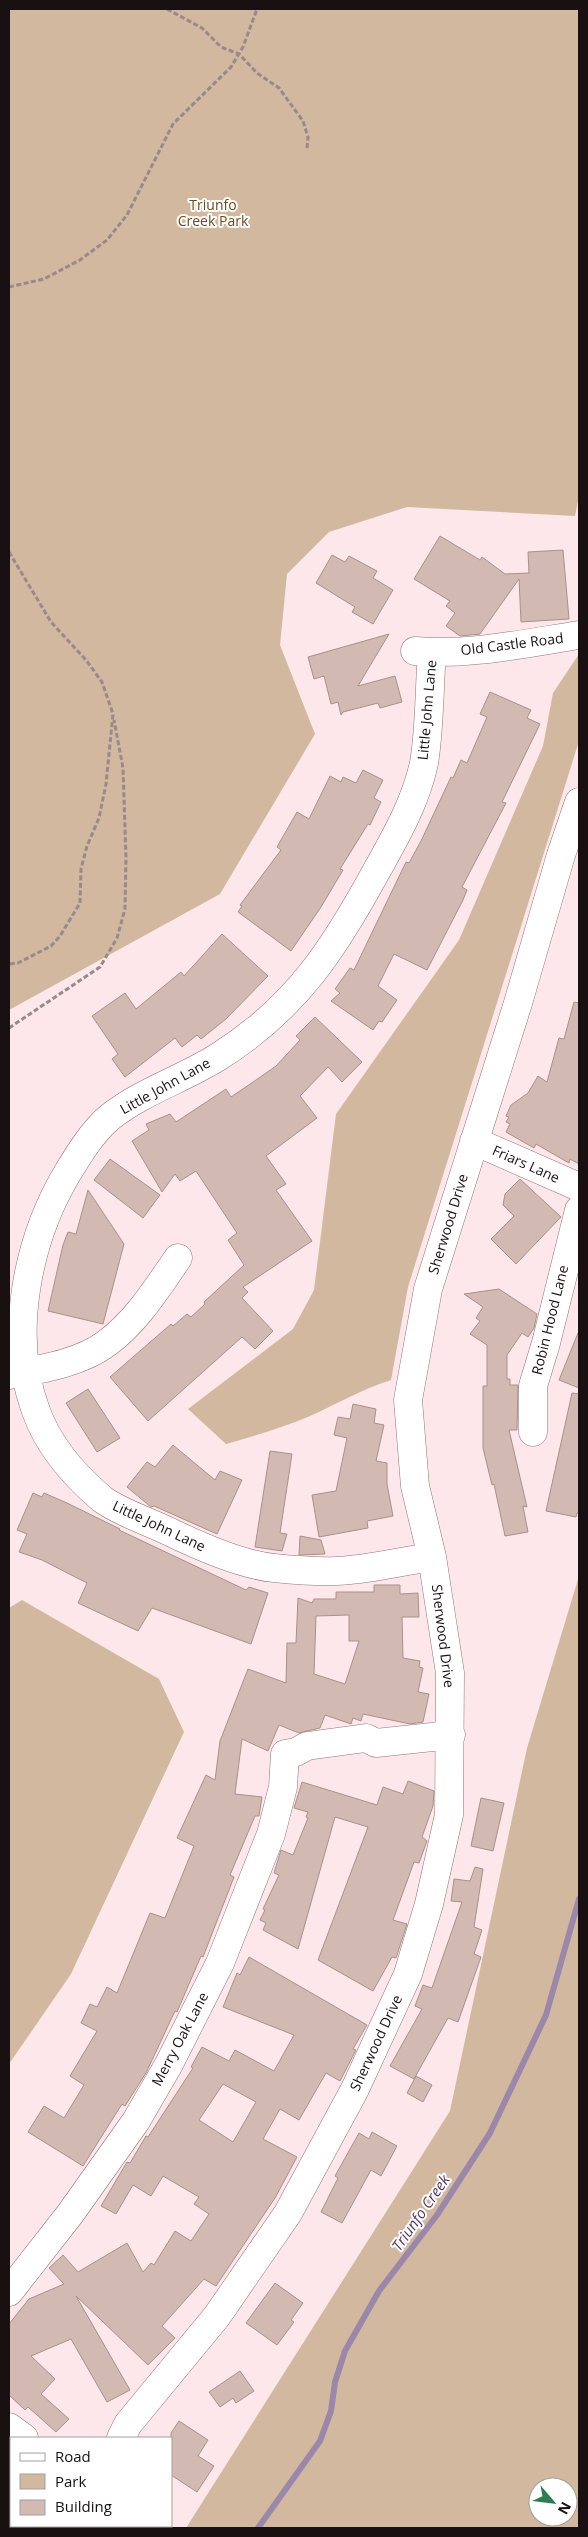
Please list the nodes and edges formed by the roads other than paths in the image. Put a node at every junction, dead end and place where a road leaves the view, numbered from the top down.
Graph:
1 (579, 635) edge
2 (423, 652) joint
3 (579, 802) edge
4 (474, 1140) junction
5 (579, 1187) edge
6 (579, 1210) edge
7 (178, 1258) dead end
8 (18, 1374) edge
9 (533, 1432) dead end
10 (432, 1557) junction
11 (451, 1735) junction
12 (9, 2292) edge
13 (9, 2427) edge
14 (23, 2437) edge
15 (122, 2437) edge

1 - 2 street, Old Castle Road
2 - 8 street, Little John Lane
3 - 4 street, Sherwood Drive
4 - 5 street, Friars Lane
4 - 10 street, Sherwood Drive
6 - 9 street, Robin Hood Lane
7 - 8 street
8 - 10 street, Little John Lane
10 - 11 street, Sherwood Drive
11 - 12 street, Merry Oak Lane
11 - 15 street, Sherwood Drive
13 - 14 street

